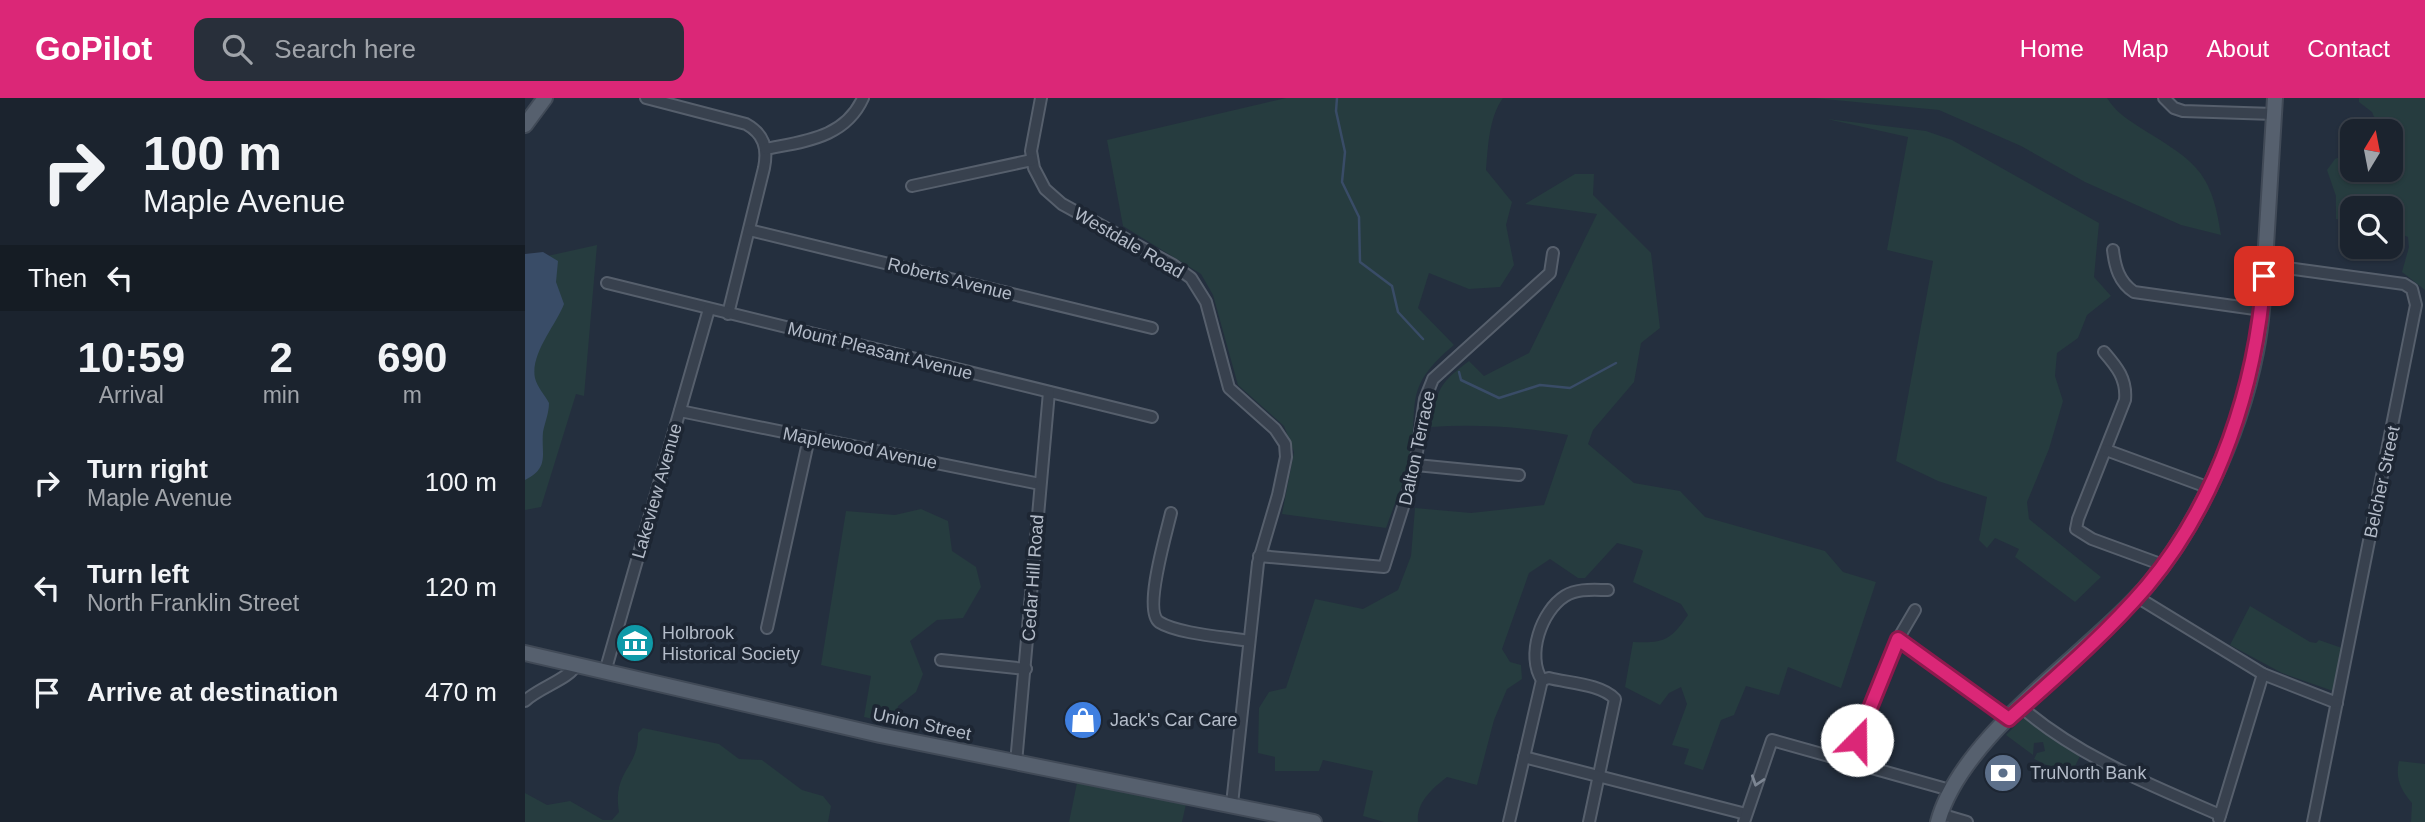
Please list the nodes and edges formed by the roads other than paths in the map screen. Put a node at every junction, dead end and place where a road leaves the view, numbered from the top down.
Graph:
1 (545, 98) edge
2 (646, 98) edge
3 (863, 98) edge
4 (1041, 98) edge
5 (2164, 98) edge
6 (2275, 98) edge
7 (2274, 114) junction
8 (525, 125) edge
9 (766, 149) junction
10 (1032, 160) junction
11 (912, 186) dead end
12 (749, 230) junction
13 (2113, 250) dead end
14 (1553, 253) dead end
15 (2265, 265) junction
16 (607, 283) dead end
17 (709, 309) junction
18 (2262, 310) junction
19 (728, 314) junction
20 (1152, 328) dead end
21 (2104, 352) dead end
22 (1049, 392) junction
23 (680, 411) junction
24 (1152, 417) dead end
25 (809, 438) junction
26 (2106, 450) junction
27 (1416, 465) junction
28 (1519, 475) dead end
29 (1039, 484) junction
30 (2207, 487) junction
31 (1171, 513) dead end
32 (1259, 556) junction
33 (2163, 565) junction
34 (1608, 590) dead end
35 (2137, 597) junction
36 (1915, 610) dead end
37 (767, 628) dead end
38 (1898, 639) junction
39 (1249, 641) junction
40 (525, 653) edge
41 (941, 660) dead end
42 (576, 665) junction
43 (1026, 670) junction
44 (605, 672) junction
45 (2263, 674) junction
46 (1542, 680) junction
47 (525, 701) edge
48 (2337, 703) junction
49 (2021, 707) junction
50 (2009, 719) junction
51 (1524, 757) junction
52 (1849, 761) junction
53 (1016, 764) junction
54 (1600, 775) junction
55 (1950, 790) junction
56 (1232, 804) junction
57 (1745, 818) edge
58 (1939, 818) edge
59 (2219, 819) edge
60 (1314, 822) edge
61 (1509, 822) edge
62 (1590, 822) edge
63 (1967, 822) edge
64 (2313, 822) edge

1 - 8 main road
2 - 9 street
3 - 9 street
4 - 10 street
5 - 7 street
6 - 7 main road
7 - 15 main road
9 - 12 street
10 - 11 street
10 - 32 street, Westdale Road
12 - 19 street
12 - 20 street, Roberts Avenue
13 - 18 street
14 - 27 street, Dalton Terrace
15 - 18 main road
15 - 48 street, Belcher Street
16 - 17 street, Mount Pleasant Avenue
17 - 19 street, Mount Pleasant Avenue
17 - 23 street, Lakeview Avenue
18 - 30 main road
19 - 22 street, Mount Pleasant Avenue
21 - 26 street
22 - 24 street, Mount Pleasant Avenue
22 - 29 street, Cedar Hill Road
23 - 25 street, Maplewood Avenue
23 - 44 street, Lakeview Avenue
25 - 29 street, Maplewood Avenue
25 - 37 street
26 - 30 street
26 - 33 street
27 - 28 street
27 - 32 street, Dalton Terrace
29 - 43 street, Cedar Hill Road
30 - 33 main road
31 - 39 street
32 - 39 street
33 - 35 main road
34 - 46 street
35 - 45 street
35 - 49 main road
36 - 38 street
38 - 50 street
38 - 52 street
39 - 56 street
40 - 42 main road, Union Street
41 - 43 street
42 - 44 main road, Union Street
42 - 47 street
43 - 53 street, Cedar Hill Road
44 - 53 main road, Union Street
45 - 48 street
45 - 59 street
46 - 51 street
46 - 54 street
48 - 64 street, Belcher Street
49 - 50 main road
49 - 59 street
50 - 55 main road
51 - 54 street
51 - 61 street
52 - 55 street
52 -> 57 street
53 - 56 main road, Union Street
54 - 57 street
54 - 62 street
55 - 58 main road
56 - 60 main road, Union Street
58 - 63 street

